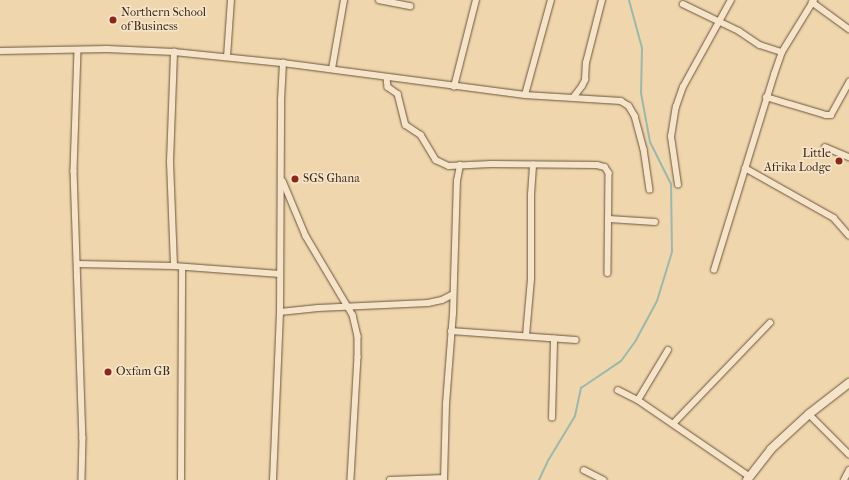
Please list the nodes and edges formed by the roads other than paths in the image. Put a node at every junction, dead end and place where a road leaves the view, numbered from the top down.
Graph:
1 (231, 0) edge
2 (344, 0) edge
3 (379, 0) edge
4 (476, 0) edge
5 (551, 0) edge
6 (602, 0) edge
7 (731, 0) edge
8 (813, 1) edge
9 (683, 4) dead end
10 (410, 6) dead end
11 (720, 21) junction
12 (849, 30) edge
13 (78, 50) junction
14 (0, 51) edge
15 (174, 52) junction
16 (782, 52) junction
17 (227, 57) junction
18 (283, 63) junction
19 (332, 69) junction
20 (387, 78) junction
21 (849, 82) edge
22 (454, 87) junction
23 (525, 95) junction
24 (766, 97) junction
25 (573, 98) junction
26 (825, 147) dead end
27 (849, 157) edge
28 (460, 165) junction
29 (533, 165) junction
30 (745, 168) junction
31 (281, 178) junction
32 (678, 185) dead end
33 (650, 190) dead end
34 (609, 219) junction
35 (655, 222) dead end
36 (849, 235) edge
37 (78, 264) junction
38 (174, 266) junction
39 (182, 268) junction
40 (714, 270) dead end
41 (608, 273) dead end
42 (280, 274) junction
43 (452, 295) junction
44 (350, 306) junction
45 (280, 312) junction
46 (770, 323) dead end
47 (451, 331) junction
48 (526, 336) junction
49 (554, 338) junction
50 (576, 340) dead end
51 (668, 350) dead end
52 (849, 383) edge
53 (618, 390) dead end
54 (638, 400) junction
55 (809, 414) junction
56 (552, 418) dead end
57 (673, 424) junction
58 (849, 454) edge
59 (584, 470) dead end
60 (849, 470) edge
61 (748, 478) edge
62 (444, 479) edge
63 (82, 480) edge
64 (182, 480) edge
65 (273, 480) edge
66 (351, 480) edge
67 (390, 480) edge
68 (604, 480) edge
69 (844, 480) edge

1 - 17 street
2 - 19 street
3 - 10 street
4 - 22 street
5 - 23 street
6 - 25 street
7 - 11 street
8 - 12 street
8 - 16 street
9 - 11 street
11 - 16 street
11 - 32 street
13 - 14 street
13 - 15 street
13 - 37 street
15 - 17 street
15 - 38 street
16 - 24 street
17 - 18 street
18 - 19 street
18 - 31 street
19 - 20 street
20 - 22 street
20 - 28 street
21 - 24 street
22 - 23 street
23 - 25 street
24 - 30 street
25 - 33 street
26 - 27 street
28 - 29 street
28 - 43 street
29 - 34 street
29 - 48 street
30 - 36 street
30 - 40 street
31 - 42 street
31 - 44 street
34 - 35 street
34 - 41 street
37 - 38 street
37 - 63 street
38 - 39 street
39 - 42 street
39 - 64 street
42 - 45 street
43 - 44 street
43 - 47 street
44 - 45 street
44 - 66 street
45 - 65 street
46 - 57 street
47 - 48 street
47 - 62 street
48 - 49 street
49 - 50 street
49 - 56 street
51 - 54 street
52 - 55 street
53 - 54 street
54 - 57 street
55 - 58 street
55 - 61 street
57 - 61 street
59 - 68 street
60 - 69 street
62 - 67 street

